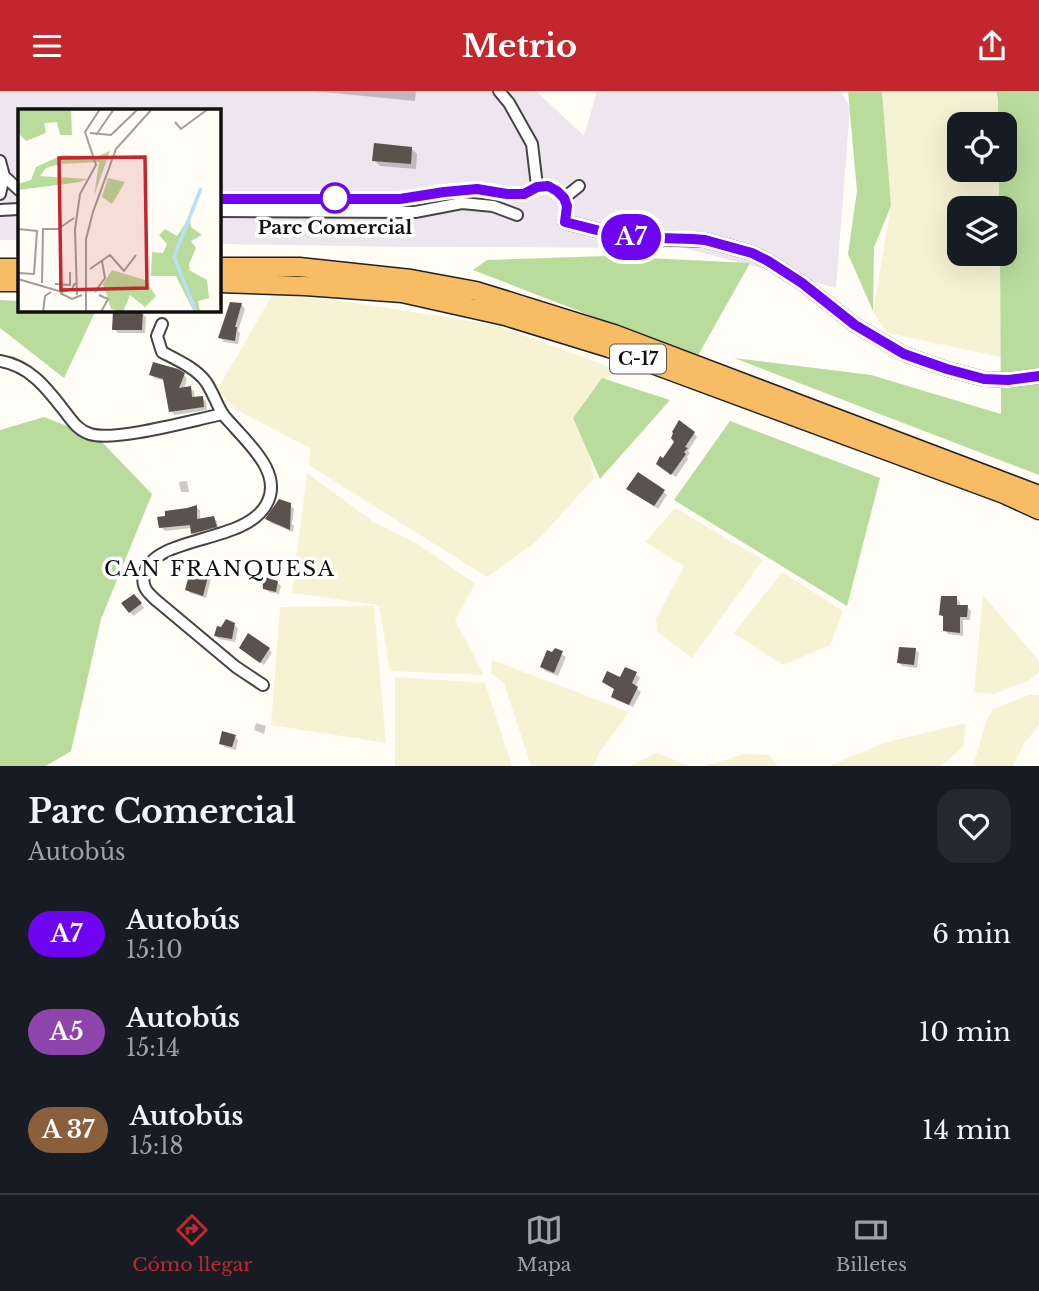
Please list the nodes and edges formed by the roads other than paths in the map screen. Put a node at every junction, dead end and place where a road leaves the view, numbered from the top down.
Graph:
1 (499, 91) edge
2 (0, 161) edge
3 (4, 176) junction
4 (579, 186) dead end
5 (537, 187) dead end
6 (18, 189) edge
7 (0, 194) edge
8 (524, 194) dead end
9 (564, 198) dead end
10 (220, 199) edge
11 (18, 209) edge
12 (0, 210) edge
13 (220, 211) edge
14 (517, 215) dead end
15 (565, 222) dead end
16 (220, 267) edge
17 (0, 268) edge
18 (18, 268) edge
19 (0, 282) edge
20 (18, 282) edge
21 (220, 283) edge
22 (162, 324) dead end
23 (0, 361) edge
24 (1039, 376) edge
25 (223, 414) junction
26 (1038, 498) edge
27 (263, 685) dead end

1 - 5 street
2 - 3 street
3 - 6 street
3 - 7 street
4 - 9 street
8 - 10 street
11 - 12 street
13 - 14 street
15 - 24 street
16 - 26 highway, C-17
17 - 18 highway
19 - 20 highway
21 - 26 highway, C-17
22 - 25 street
23 - 25 street
25 - 27 street

